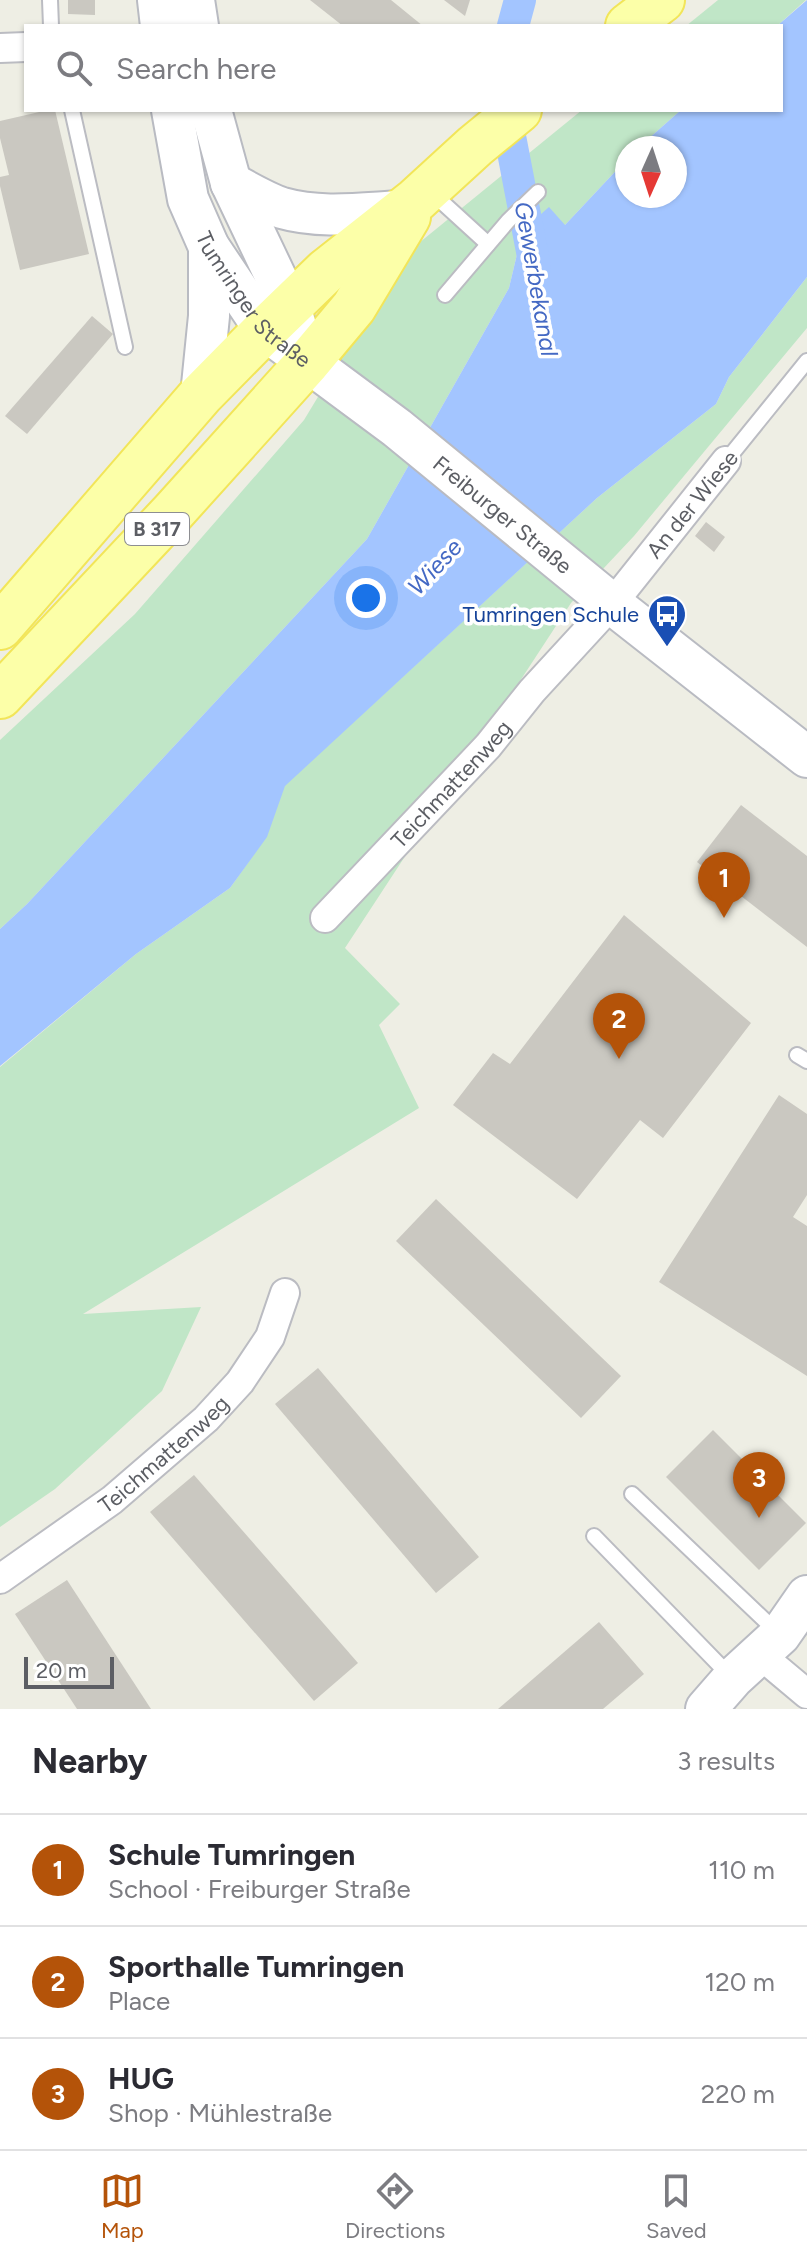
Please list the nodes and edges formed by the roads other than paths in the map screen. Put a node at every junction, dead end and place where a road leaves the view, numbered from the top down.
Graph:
1 (50, 0) edge
2 (158, 0) edge
3 (194, 0) edge
4 (662, 0) edge
5 (51, 24) edge
6 (161, 24) edge
7 (198, 24) edge
8 (631, 24) edge
9 (24, 47) edge
10 (0, 48) edge
11 (72, 112) edge
12 (172, 112) edge
13 (212, 112) edge
14 (517, 112) edge
15 (231, 183) junction
16 (538, 192) dead end
17 (415, 200) junction
18 (488, 244) junction
19 (209, 247) junction
20 (445, 295) dead end
21 (277, 319) junction
22 (125, 347) dead end
23 (807, 361) edge
24 (308, 362) junction
25 (201, 395) junction
26 (726, 461) joint
27 (604, 598) junction
28 (0, 627) edge
29 (574, 644) joint
30 (0, 696) edge
31 (807, 757) edge
32 (325, 918) dead end
33 (285, 1293) dead end
34 (632, 1494) dead end
35 (594, 1536) dead end
36 (0, 1579) edge
37 (807, 1596) edge
38 (757, 1656) junction
39 (807, 1694) edge
40 (706, 1709) edge

1 - 5 lane
2 - 6 main road
3 - 7 main road
4 - 8 main road
9 - 10 street
11 - 22 lane
12 - 19 main road, Tumringer Straße
13 - 15 main road, Tumringer Straße
14 - 17 main road, B 317
15 - 17 main road
15 - 21 main road, Tumringer Straße
16 - 18 lane
17 - 18 lane
17 - 21 main road, B 317
17 - 24 main road, B 317
18 - 20 lane
19 - 21 main road, Tumringer Straße
19 - 25 main road
21 - 24 main road, Tumringer Straße
21 - 25 main road, B 317
23 - 26 lane, An der Wiese
24 - 27 main road, Freiburger Straße
24 - 30 main road, B 317
25 - 28 main road, B 317
26 - 27 street, An der Wiese
27 - 29 street, An der Wiese
27 - 31 main road, Freiburger Straße
29 - 32 street, Teichmattenweg
33 - 36 street, Teichmattenweg
34 - 38 lane
35 - 38 lane
37 - 38 main road
38 - 39 street
38 - 40 main road

